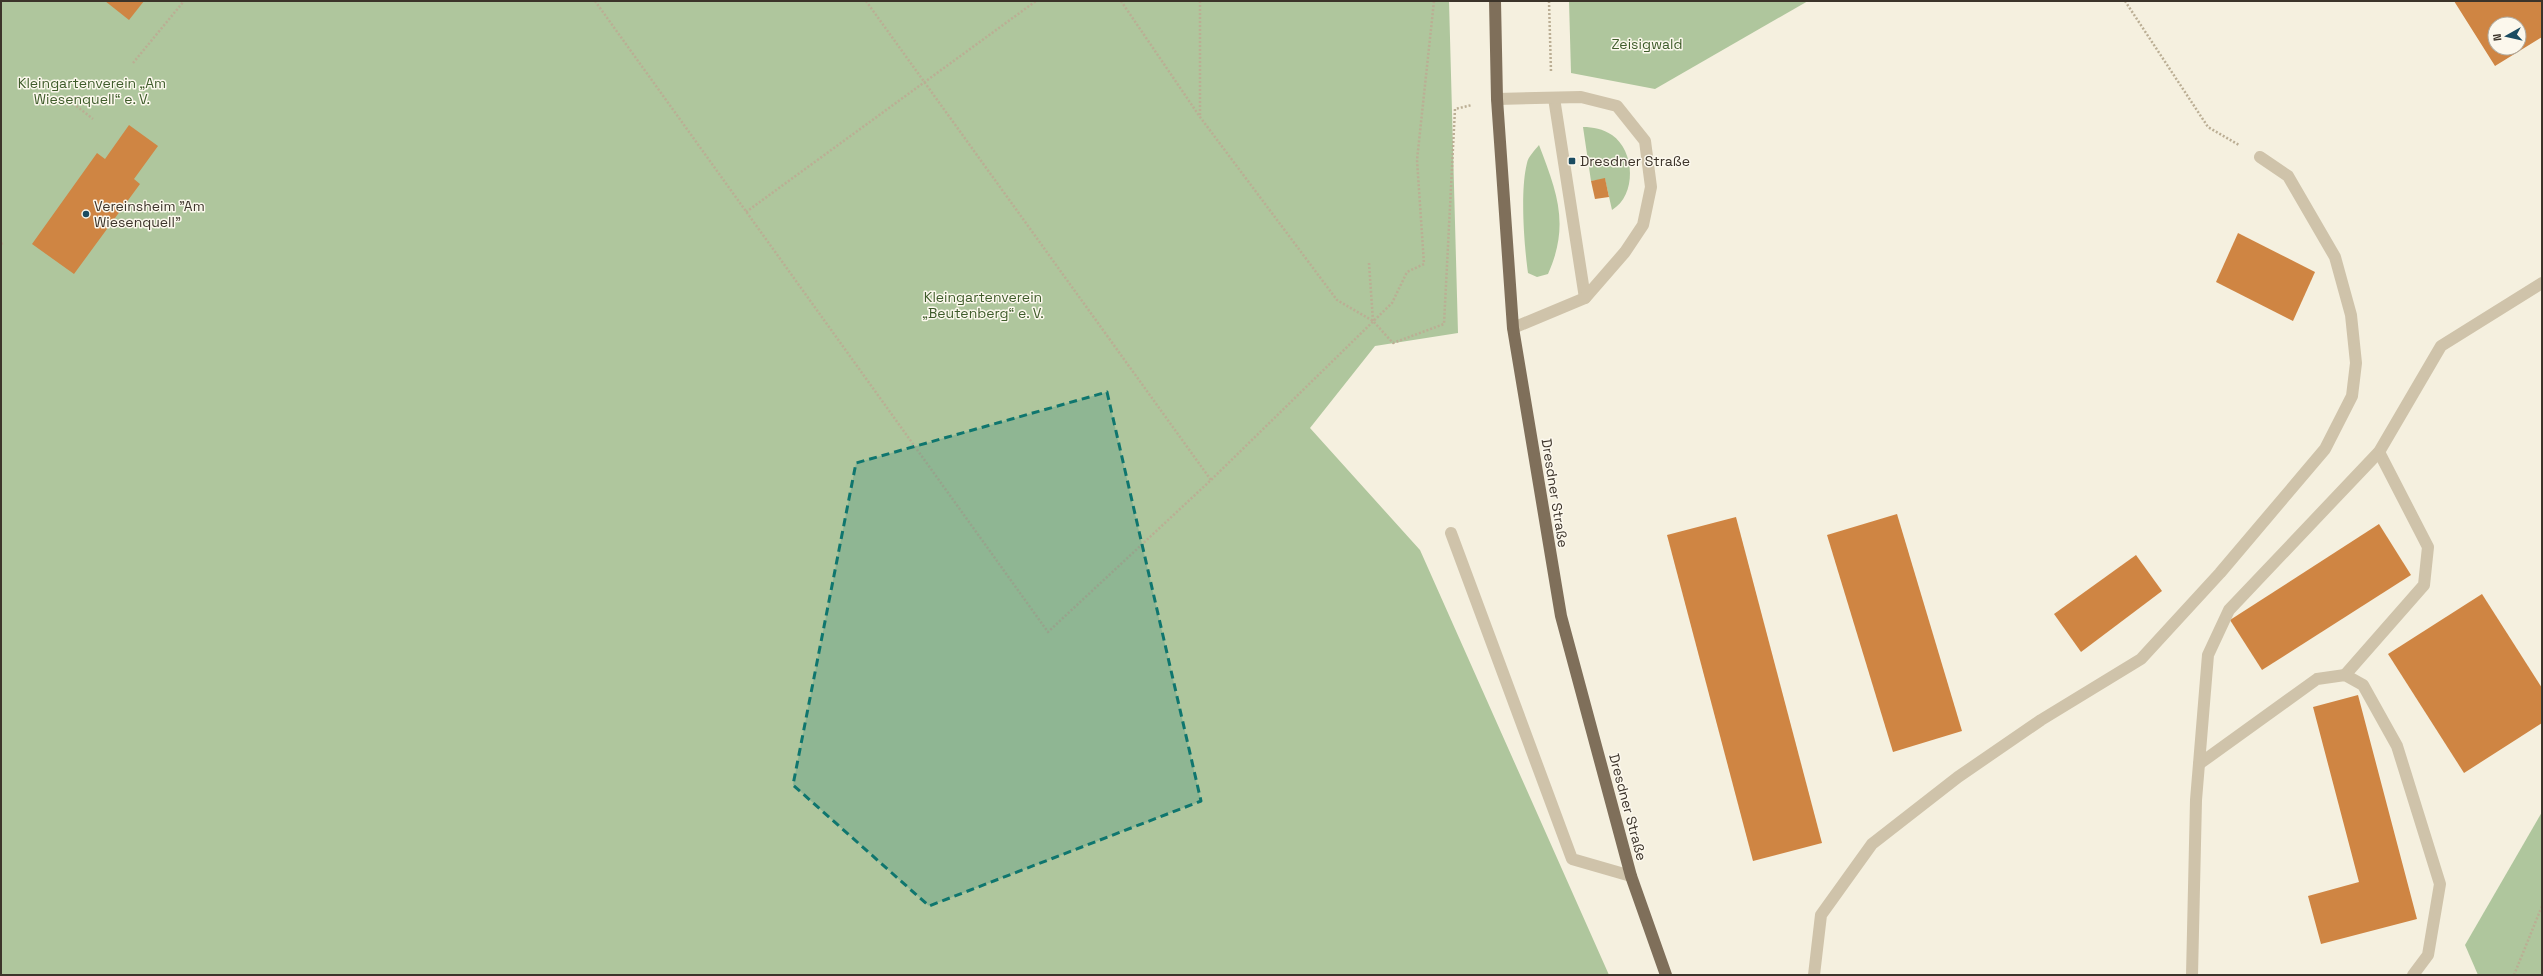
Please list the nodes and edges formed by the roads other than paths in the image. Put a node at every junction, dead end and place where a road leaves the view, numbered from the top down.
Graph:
1 (1495, 1) edge
2 (1554, 98) junction
3 (1497, 99) junction
4 (2260, 157) road end
5 (2542, 283) edge
6 (1585, 298) junction
7 (1513, 328) junction
8 (2379, 452) junction
9 (1451, 533) dead end
10 (2345, 675) junction
11 (2198, 764) junction
12 (1631, 876) junction
13 (1666, 975) edge
14 (1814, 975) edge
15 (2192, 975) edge
16 (2413, 975) edge

1 - 3 main road, Dresdner Straße
2 - 3 lane
2 - 6 lane
2 - 6 lane
3 - 7 main road, Dresdner Straße
4 - 14 lane
5 - 8 lane
6 - 7 lane
7 - 12 main road, Dresdner Straße
8 - 10 lane
8 - 11 lane
9 - 12 lane
10 - 11 lane
10 - 16 lane
11 - 15 lane
12 - 13 main road, Dresdner Straße

